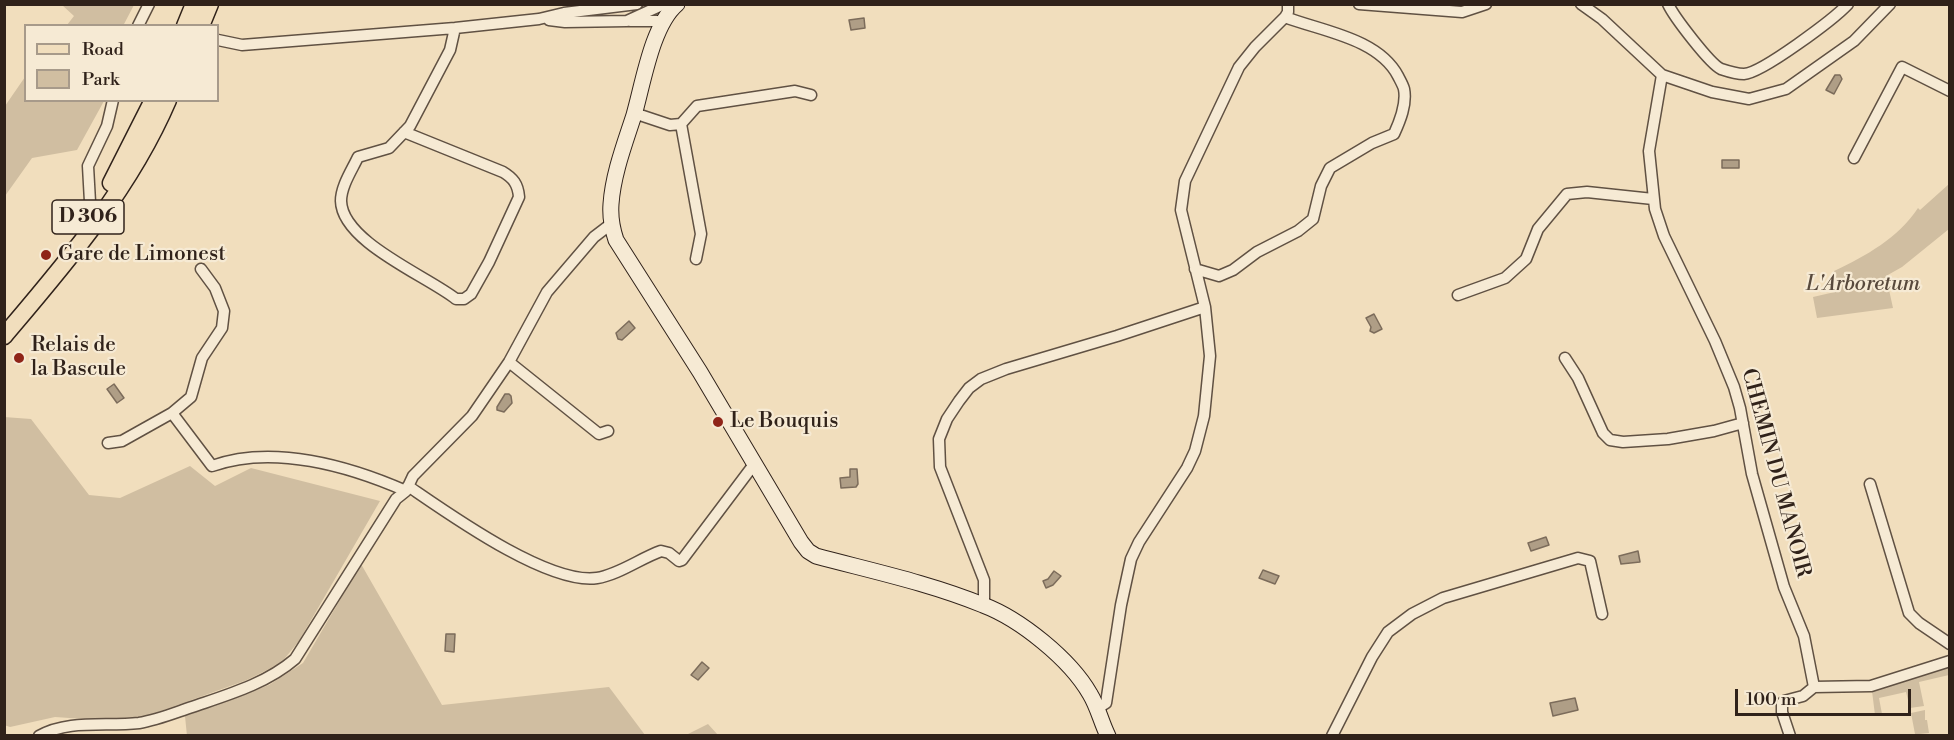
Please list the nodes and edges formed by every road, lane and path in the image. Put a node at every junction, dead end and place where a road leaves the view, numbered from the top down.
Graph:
1 (149, 4) edge
2 (194, 4) edge
3 (210, 4) edge
4 (637, 4) edge
5 (1288, 4) edge
6 (1359, 4) edge
7 (1486, 4) edge
8 (1581, 4) edge
9 (1668, 4) edge
10 (1848, 4) edge
11 (1890, 4) edge
12 (668, 6) edge
13 (1284, 17) junction
14 (539, 19) junction
15 (627, 21) junction
16 (657, 21) junction
17 (139, 24) edge
18 (186, 24) edge
19 (202, 24) edge
20 (455, 28) junction
21 (219, 40) edge
22 (655, 43) junction
23 (1662, 75) junction
24 (1950, 91) edge
25 (812, 95) dead end
26 (113, 102) edge
27 (152, 102) edge
28 (167, 102) edge
29 (634, 113) junction
30 (681, 124) junction
31 (404, 132) junction
32 (1854, 158) dead end
33 (1653, 199) junction
34 (88, 218) junction
35 (611, 224) junction
36 (696, 259) dead end
37 (201, 269) dead end
38 (1195, 270) junction
39 (1458, 296) dead end
40 (1205, 307) junction
41 (4, 320) edge
42 (4, 336) edge
43 (1565, 358) dead end
44 (509, 362) junction
45 (172, 413) junction
46 (1743, 423) junction
47 (608, 430) dead end
48 (108, 443) dead end
49 (754, 463) junction
50 (1870, 484) dead end
51 (407, 489) junction
52 (984, 605) junction
53 (1602, 614) dead end
54 (1950, 644) edge
55 (1950, 661) edge
56 (1813, 683) junction
57 (1098, 708) junction
58 (39, 735) edge
59 (1108, 735) edge
60 (1332, 735) edge
61 (1790, 735) edge

1 - 17 street
2 - 18 main road
3 - 19 main road
4 - 14 street
5 - 13 street
6 - 7 street
8 - 23 street
9 - 10 street
11 - 23 street
12 - 15 street
12 - 16 street
12 - 22 street
13 - 38 street
13 - 38 street
14 - 15 street
14 - 20 street
15 - 16 street
16 - 22 street
20 - 21 street
20 - 31 street
22 - 29 street
23 - 33 street, CHEMIN DU MANOIR
24 - 32 street
25 - 30 street
26 - 34 street
27 - 34 main road, D 306
28 - 42 main road, D 306
29 - 30 street
29 - 35 street
30 - 36 street
31 - 31 street
33 - 39 street
33 - 46 street, CHEMIN DU MANOIR
34 - 41 main road, D 306
35 - 44 street
35 - 49 street
37 - 45 street
38 - 40 street
40 - 52 street
40 - 57 street
43 - 46 street
44 - 47 street
44 - 51 street
45 - 48 street
45 - 51 street
46 - 56 street, CHEMIN DU MANOIR
49 - 51 street
49 - 52 street
50 - 54 street
51 - 58 street
52 - 57 street
53 - 60 street
55 - 56 street
56 - 61 street
57 - 59 street

